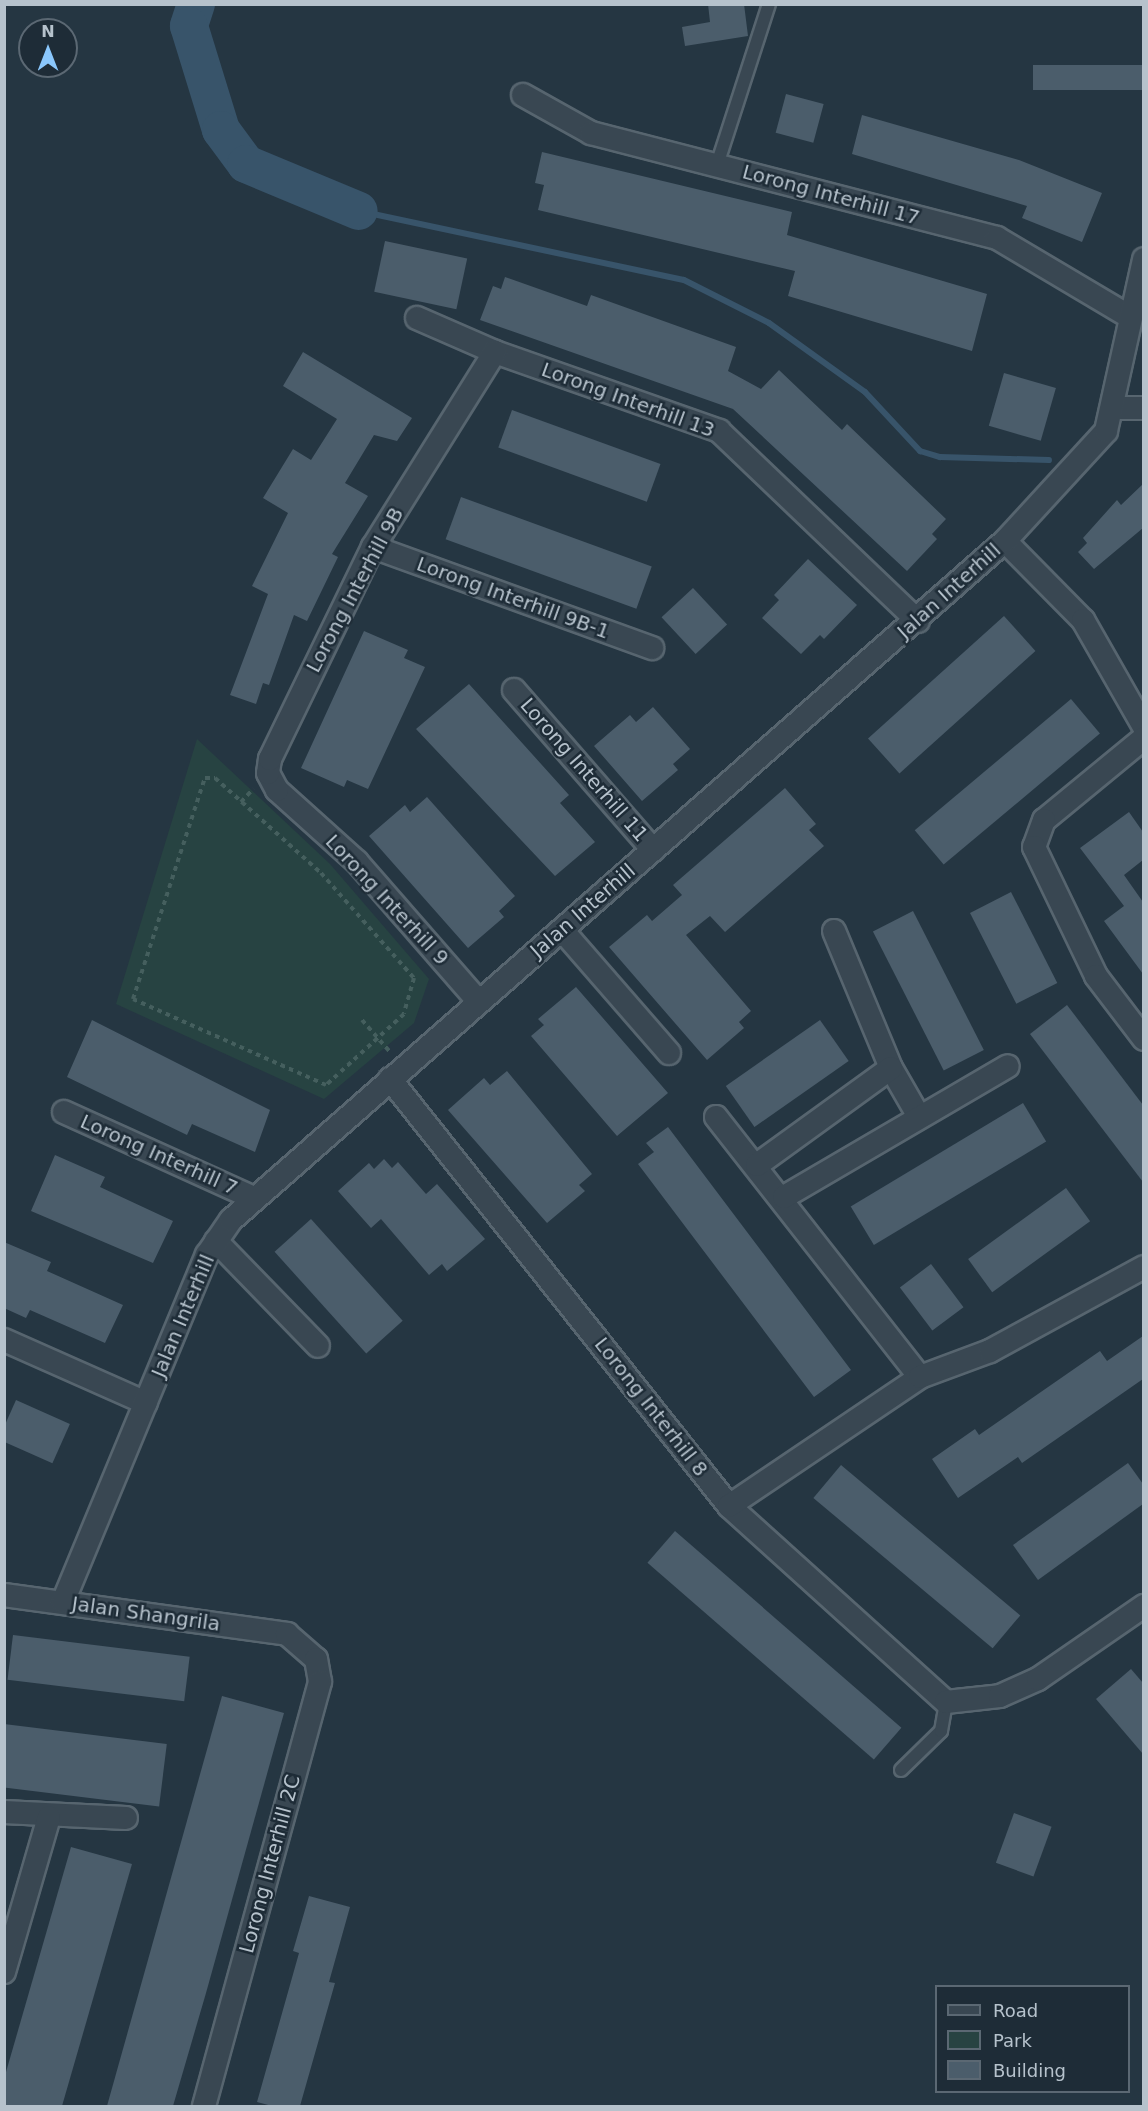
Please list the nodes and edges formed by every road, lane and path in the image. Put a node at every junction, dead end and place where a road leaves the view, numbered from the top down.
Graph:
1 (769, 4) edge
2 (523, 95) dead end
3 (717, 165) junction
4 (1143, 259) edge
5 (1130, 317) junction
6 (417, 318) dead end
7 (495, 352) junction
8 (1113, 408) junction
9 (1143, 408) edge
10 (1005, 541) junction
11 (373, 547) junction
12 (918, 621) junction
13 (652, 648) dead end
14 (514, 690) dead end
15 (1143, 727) edge
16 (1143, 738) edge
17 (268, 773) joint
18 (653, 850) junction
19 (561, 930) junction
20 (834, 932) dead end
21 (479, 1002) junction
22 (362, 1020) dead end
23 (378, 1038) junction
24 (1143, 1039) edge
25 (669, 1053) dead end
26 (1008, 1066) dead end
27 (891, 1068) junction
28 (397, 1073) junction
29 (64, 1112) dead end
30 (918, 1115) junction
31 (716, 1118) dead end
32 (757, 1165) junction
33 (784, 1197) junction
34 (254, 1198) junction
35 (216, 1241) junction
36 (1143, 1267) edge
37 (4, 1340) edge
38 (318, 1346) dead end
39 (920, 1377) junction
40 (146, 1402) junction
41 (729, 1506) junction
42 (4, 1595) edge
43 (63, 1602) junction
44 (1143, 1606) edge
45 (287, 1634) joint
46 (946, 1702) junction
47 (901, 1770) dead end
48 (4, 1812) edge
49 (49, 1817) junction
50 (126, 1818) dead end
51 (4, 1972) edge
52 (204, 2106) edge

1 - 3 lane
2 - 3 street, Lorong Interhill 17
3 - 5 street, Lorong Interhill 17
4 - 5 street, Jalan Interhill
5 - 8 street, Jalan Interhill
6 - 7 street, Lorong Interhill 13
7 - 11 street, Lorong Interhill 9B
7 - 12 street, Lorong Interhill 13
8 - 9 street
8 - 10 street, Jalan Interhill
10 - 12 street, Jalan Interhill
10 - 15 street
11 - 13 street, Lorong Interhill 9B-1
11 - 17 street, Lorong Interhill 9B
12 - 18 street, Jalan Interhill
14 - 18 street, Lorong Interhill 11
16 - 24 street
17 - 21 street, Lorong Interhill 9
18 - 19 street, Jalan Interhill
19 - 21 street, Jalan Interhill
19 - 25 street
20 - 27 street
21 - 28 street, Jalan Interhill
22 - 23 path
23 - 23 path
23 - 28 path
26 - 30 street
27 - 30 street
27 - 32 street
28 - 34 street, Jalan Interhill
28 - 41 street, Lorong Interhill 8
29 - 34 street, Lorong Interhill 7
30 - 33 street
31 - 32 street
32 - 33 street
33 - 39 street
34 - 35 street, Jalan Interhill
35 - 38 street
35 - 40 street, Jalan Interhill
36 - 39 street
37 - 40 street
39 - 41 street
40 - 43 street, Jalan Interhill
41 - 46 street, Lorong Interhill 8
42 - 43 street, Jalan Shangrila
43 - 45 street, Jalan Shangrila
44 - 46 street
45 - 52 street, Lorong Interhill 2C
46 - 47 lane
48 - 49 street
49 - 50 street
49 - 51 street

